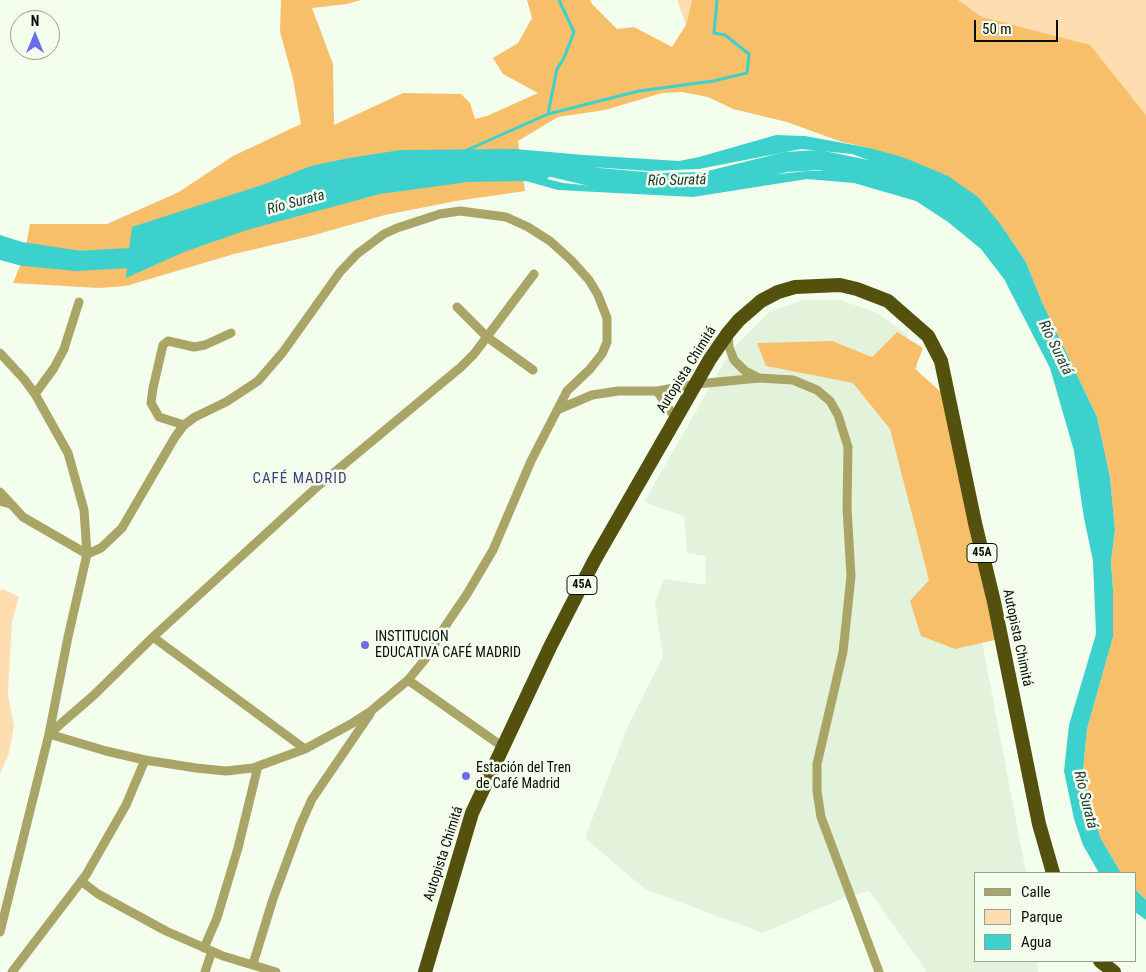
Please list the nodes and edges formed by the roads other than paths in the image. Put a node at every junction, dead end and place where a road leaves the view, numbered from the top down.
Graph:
1 (534, 274) dead end
2 (79, 302) dead end
3 (457, 307) dead end
4 (231, 333) dead end
5 (728, 333) junction
6 (487, 337) junction
7 (0, 353) edge
8 (533, 370) dead end
9 (759, 378) junction
10 (697, 384) junction
11 (657, 392) junction
12 (35, 394) junction
13 (557, 410) junction
14 (676, 419) junction
15 (184, 425) junction
16 (0, 492) edge
17 (0, 502) edge
18 (11, 505) junction
19 (88, 554) junction
20 (153, 637) junction
21 (408, 680) junction
22 (371, 711) junction
23 (49, 734) junction
24 (503, 747) junction
25 (305, 749) junction
26 (145, 760) junction
27 (258, 766) junction
28 (1053, 872) edge
29 (81, 881) junction
30 (0, 932) edge
31 (208, 950) junction
32 (1101, 962) edge
33 (253, 964) junction
34 (12, 972) edge
35 (206, 972) edge
36 (276, 972) edge
37 (425, 972) edge
38 (879, 972) edge
39 (1114, 972) edge

1 - 6 street
2 - 12 street
3 - 6 street
4 - 15 street
5 - 9 street
5 - 10 highway, Autopista Chimitá / 45A
5 - 28 highway, Autopista Chimitá / 45A
6 - 8 street
6 - 20 street
7 - 12 street
9 - 10 street
9 - 38 street
10 - 11 street
10 - 14 highway, Autopista Chimitá / 45A
11 - 13 street
11 - 14 street
12 - 19 street
13 - 15 street
13 - 21 street
14 - 24 highway, Autopista Chimitá / 45A
15 - 19 street
16 - 18 street
17 - 18 street
18 - 19 street
19 - 23 street
20 - 23 street
20 - 25 street
21 - 22 street
21 - 24 street
22 - 25 street
22 - 33 street
23 - 26 street
23 - 30 street
24 - 37 highway, Autopista Chimitá / 45A
25 - 27 street
26 - 27 street
26 - 29 street
27 - 31 street
29 - 31 street
29 - 34 street
31 - 33 street
31 - 35 street
32 - 39 highway
33 - 36 street

